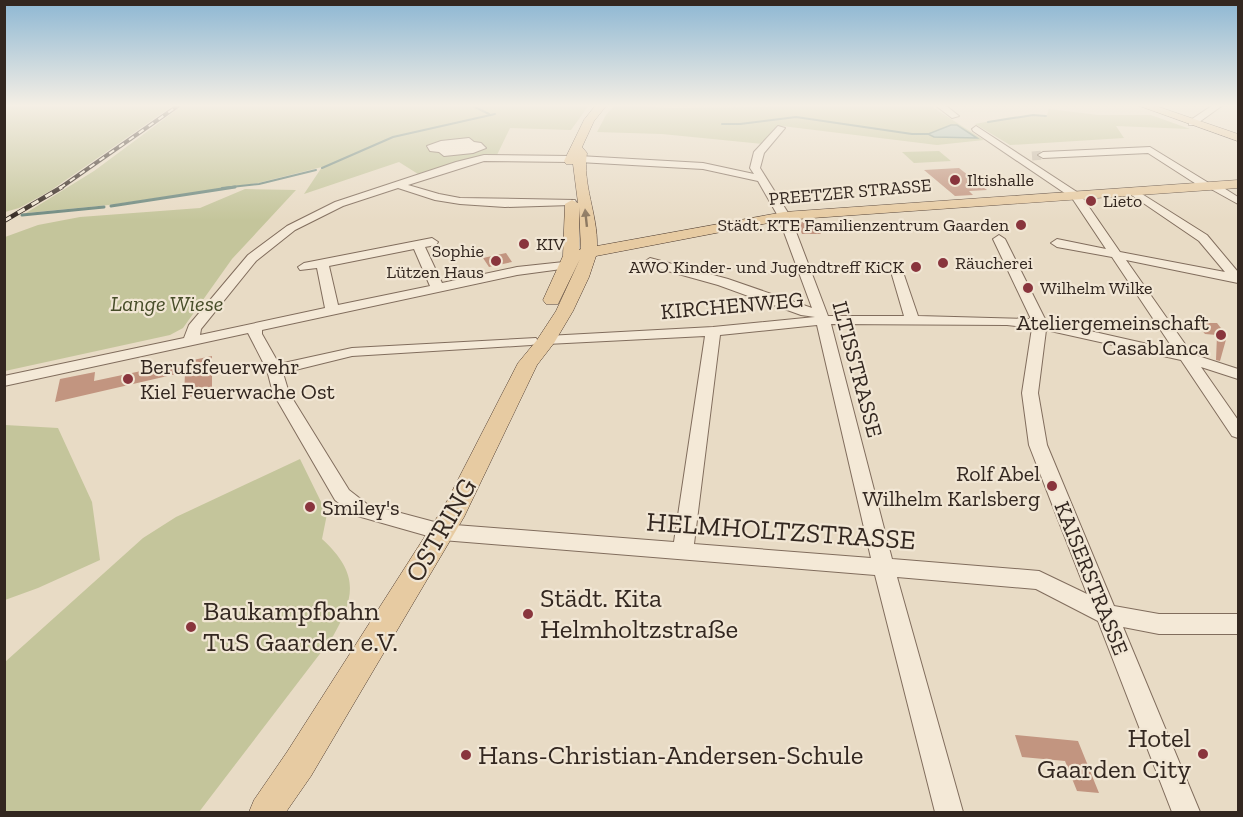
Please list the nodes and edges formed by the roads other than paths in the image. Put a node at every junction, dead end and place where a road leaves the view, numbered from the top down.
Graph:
1 (580, 143) edge
2 (767, 143) edge
3 (998, 143) edge
4 (442, 146) dead end
5 (469, 147) dead end
6 (576, 155) junction
7 (1019, 156) junction
8 (761, 178) junction
9 (398, 184) junction
10 (1239, 184) edge
11 (1211, 187) junction
12 (1134, 192) junction
13 (1076, 196) junction
14 (1239, 201) edge
15 (572, 202) junction
16 (784, 216) junction
17 (999, 239) dead end
18 (432, 242) dead end
19 (1057, 243) dead end
20 (418, 245) junction
21 (1117, 256) junction
22 (579, 258) junction
23 (650, 262) dead end
24 (322, 264) junction
25 (304, 267) dead end
26 (898, 275) dead end
27 (1238, 278) edge
28 (438, 288) junction
29 (332, 311) junction
30 (822, 316) junction
31 (912, 320) junction
32 (1040, 324) junction
33 (255, 328) junction
34 (713, 331) junction
35 (191, 341) junction
36 (535, 348) junction
37 (1186, 357) junction
38 (275, 370) junction
39 (1239, 374) edge
40 (4, 381) edge
41 (1239, 432) edge
42 (442, 532) junction
43 (683, 551) junction
44 (884, 566) junction
45 (1108, 615) junction
46 (1239, 624) edge
47 (266, 813) edge
48 (949, 813) edge
49 (1186, 813) edge

1 - 6 main road, OSTRING
2 - 8 street, ILTISSTRASSE
3 - 7 street
4 - 5 street
6 - 8 street
6 - 9 street
6 - 15 main road, OSTRING
22 -> 6 main road, OSTRING
7 - 11 street
7 - 13 street
8 - 16 street, ILTISSTRASSE
9 - 15 street
9 - 35 street
10 - 11 main road, PREETZER STRASSE
11 - 12 main road, PREETZER STRASSE
11 - 14 street
12 - 13 main road, PREETZER STRASSE
12 - 27 street
13 - 16 main road, PREETZER STRASSE
13 - 21 street
15 - 22 main road, OSTRING
16 - 22 main road, PREETZER STRASSE
16 - 30 street, ILTISSTRASSE
17 - 32 street
18 - 20 street
19 - 21 street
20 - 24 street
20 - 28 street
21 - 27 street
21 - 37 street
22 - 28 street, PREETZER STRASSE
22 - 36 main road, OSTRING
23 - 30 street
24 - 25 street
24 - 29 street
26 - 31 street
28 - 29 street, PREETZER STRASSE
29 - 33 street, PREETZER STRASSE
30 - 31 street, KIRCHENWEG
30 - 34 street, KIRCHENWEG
30 - 44 street, ILTISSTRASSE
31 - 32 street, KIRCHENWEG
32 - 37 street, KIRCHENWEG
32 - 45 street, KAISERSTRASSE
33 - 35 street, PREETZER STRASSE
33 - 38 street, HELMHOLTZSTRASSE
34 - 36 street, KIRCHENWEG
34 - 43 street
35 - 40 street, PREETZER STRASSE
36 - 38 street, KIRCHENWEG
36 - 42 main road, OSTRING
37 - 39 street, KIRCHENWEG
37 - 41 street
38 - 42 street, HELMHOLTZSTRASSE
42 - 43 street, HELMHOLTZSTRASSE
42 - 47 main road, OSTRING
43 - 44 street, HELMHOLTZSTRASSE
44 - 45 street, HELMHOLTZSTRASSE
44 - 48 street, ILTISSTRASSE
45 - 46 street, HELMHOLTZSTRASSE
45 - 49 street, KAISERSTRASSE

